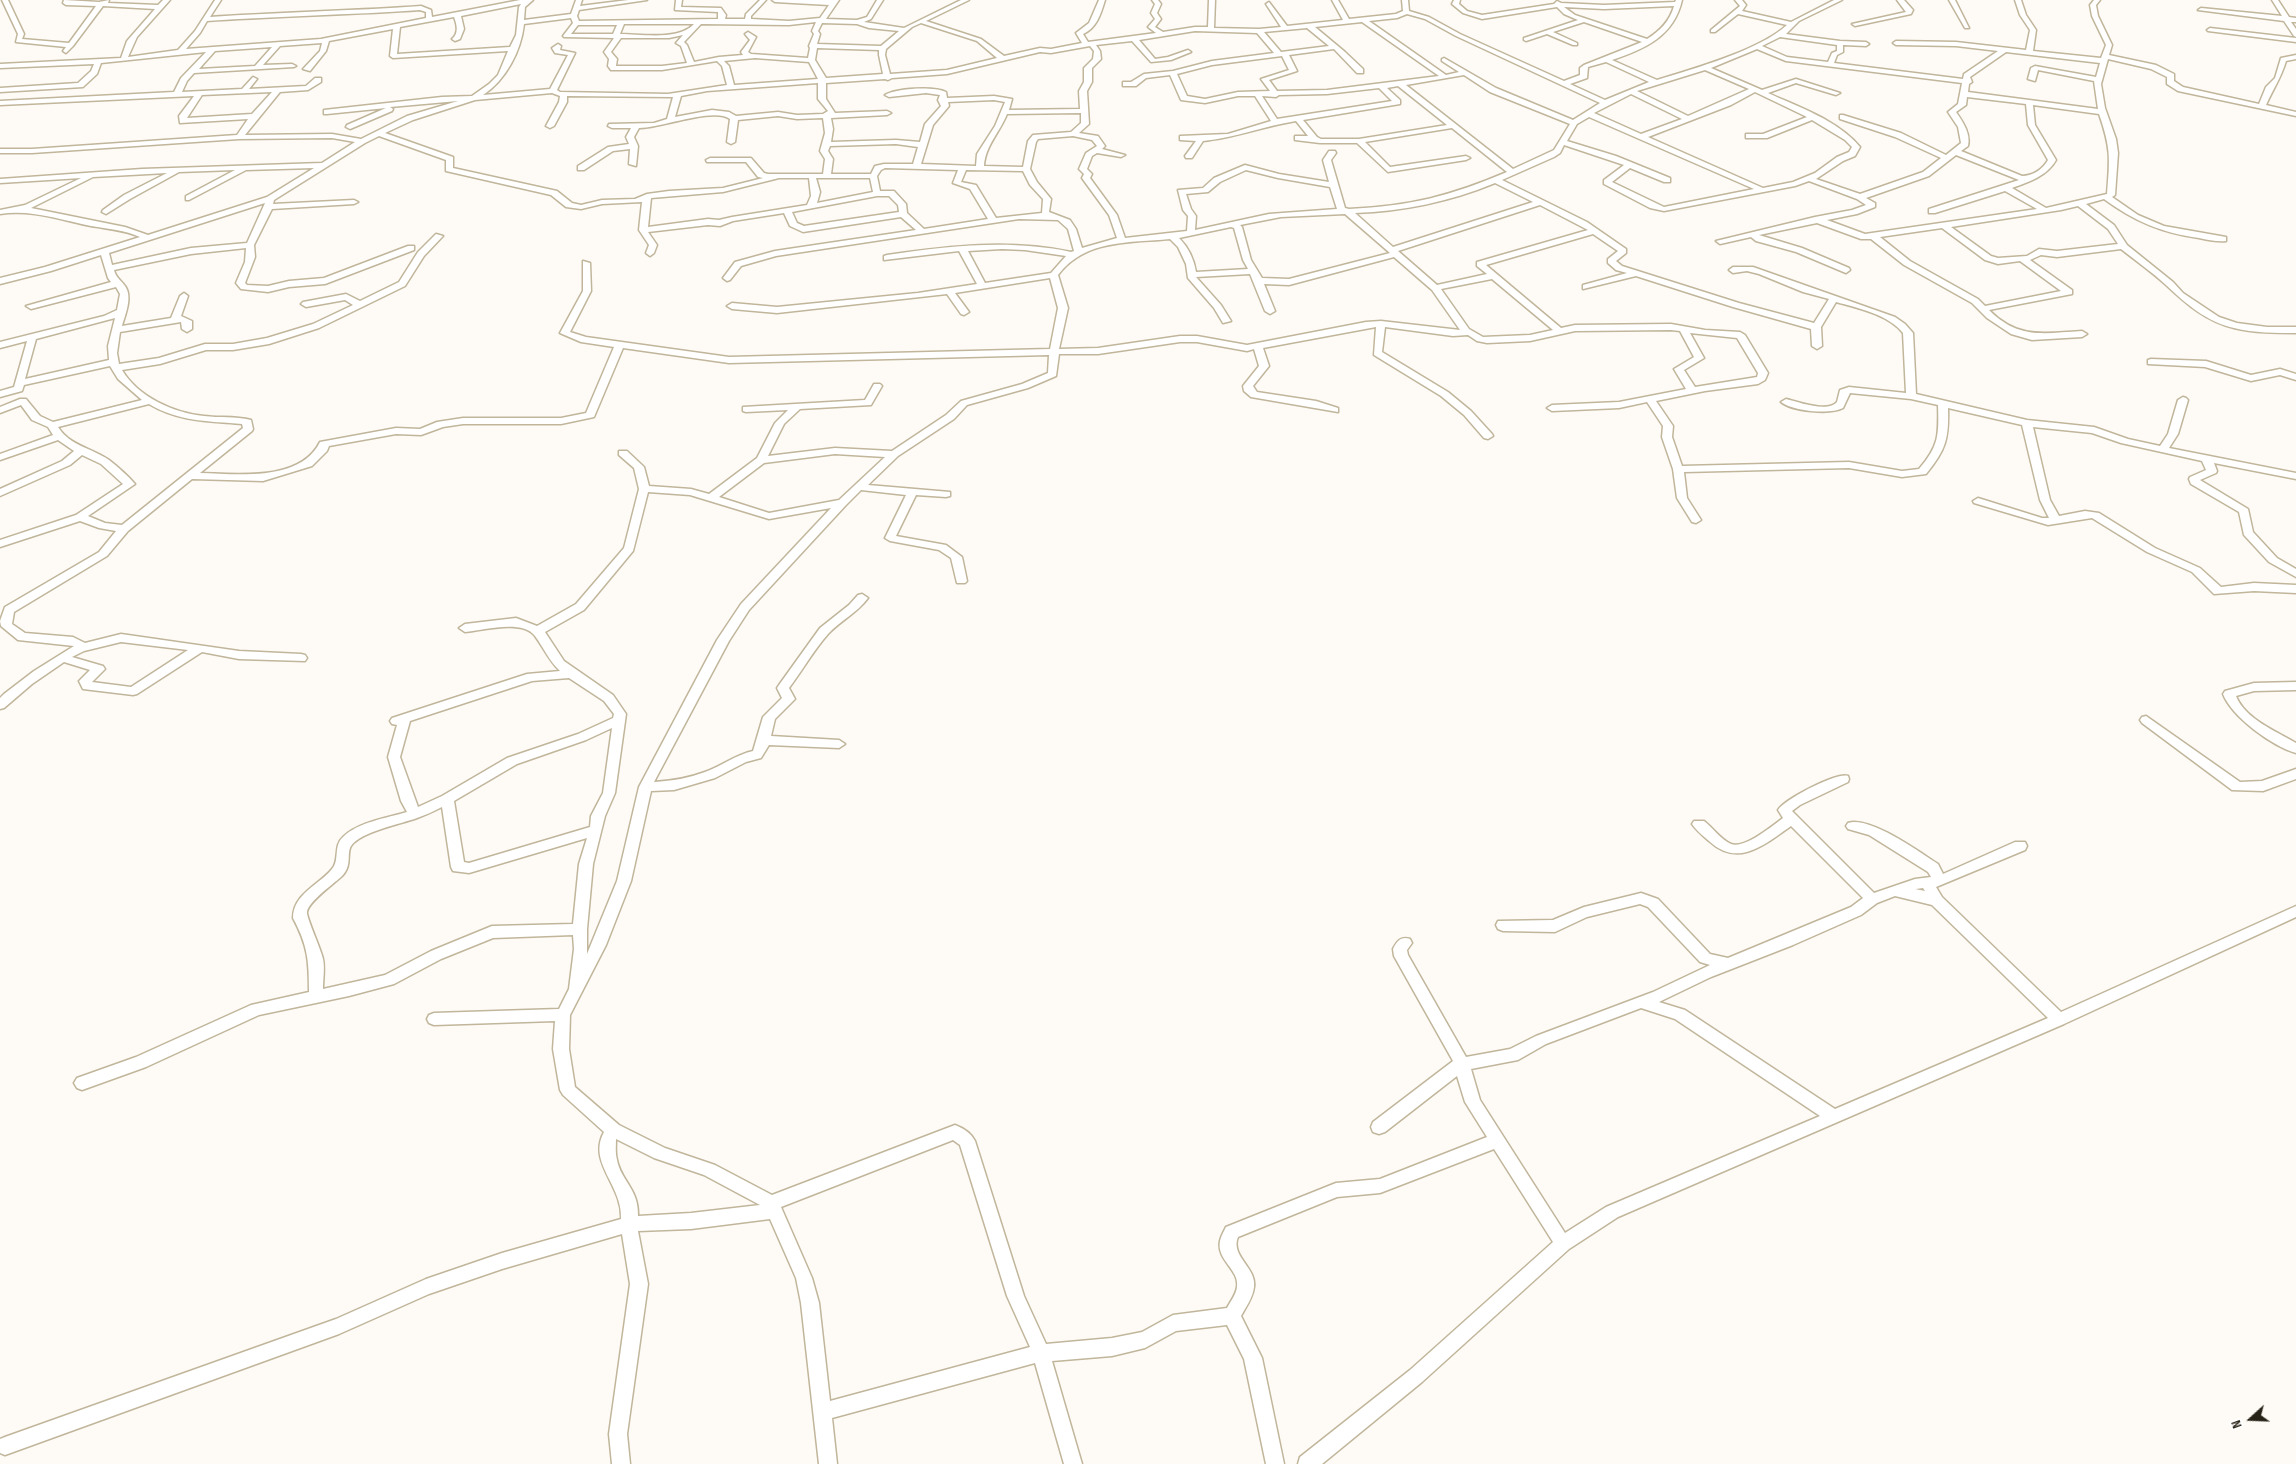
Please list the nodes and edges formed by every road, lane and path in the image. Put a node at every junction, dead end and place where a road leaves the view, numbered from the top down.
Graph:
1 (4, 0) edge
2 (68, 0) edge
3 (167, 0) edge
4 (218, 0) edge
5 (529, 0) edge
6 (644, 0) edge
7 (679, 0) edge
8 (763, 0) edge
9 (775, 0) edge
10 (880, 0) edge
11 (966, 0) edge
12 (1102, 0) edge
13 (1156, 0) edge
14 (1212, 0) edge
15 (1335, 0) edge
16 (1406, 0) edge
17 (1456, 0) edge
18 (1520, 0) edge
19 (1738, 0) edge
20 (1839, 0) edge
21 (1900, 0) edge
22 (1952, 0) edge
23 (2018, 0) edge
24 (2097, 0) edge
25 (2275, 0) edge
26 (626, 1) edge
27 (104, 2) edge
28 (835, 2) edge
29 (1679, 2) edge
30 (1557, 3) edge
31 (578, 4) edge
32 (1269, 4) dead end
33 (159, 7) junction
34 (1531, 8) junction
35 (2201, 10) dead end
36 (1406, 12) junction
37 (1738, 12) junction
38 (457, 14) junction
39 (205, 19) junction
40 (2286, 19) junction
41 (429, 20) junction
42 (575, 20) junction
43 (819, 20) junction
44 (1362, 20) junction
45 (1584, 20) junction
46 (2296, 20) edge
47 (748, 21) junction
48 (920, 21) junction
49 (1347, 21) junction
50 (520, 22) junction
51 (699, 22) junction
52 (721, 22) junction
53 (858, 22) junction
54 (621, 24) junction
55 (1791, 24) junction
56 (1855, 24) dead end
57 (1308, 25) junction
58 (397, 27) junction
59 (1967, 27) dead end
60 (1211, 28) junction
61 (1285, 28) junction
62 (904, 30) junction
63 (2210, 30) dead end
64 (1258, 31) junction
65 (1713, 31) dead end
66 (690, 32) junction
67 (1547, 32) junction
68 (748, 34) dead end
69 (1161, 34) junction
70 (1780, 35) junction
71 (2296, 35) edge
72 (618, 36) junction
73 (455, 39) dead end
74 (1134, 39) junction
75 (1526, 39) dead end
76 (326, 40) junction
77 (2296, 40) edge
78 (1648, 42) junction
79 (1840, 43) junction
80 (1896, 43) dead end
81 (1089, 44) junction
82 (1575, 44) dead end
83 (1866, 44) dead end
84 (71, 45) junction
85 (277, 45) junction
86 (558, 46) dead end
87 (812, 46) junction
88 (1756, 46) junction
89 (1334, 47) junction
90 (884, 48) junction
91 (512, 49) junction
92 (212, 50) junction
93 (1999, 50) junction
94 (2028, 51) junction
95 (180, 52) junction
96 (1188, 52) dead end
97 (1282, 54) junction
98 (750, 57) junction
99 (2296, 57) edge
100 (719, 59) junction
101 (1003, 59) junction
102 (2105, 59) junction
103 (123, 60) junction
104 (811, 60) junction
105 (1444, 60) dead end
106 (1607, 60) junction
107 (98, 62) junction
108 (55, 64) junction
109 (691, 65) junction
110 (1830, 65) junction
111 (0, 66) edge
112 (292, 66) dead end
113 (257, 68) junction
114 (1705, 68) junction
115 (308, 69) dead end
116 (1360, 71) dead end
117 (192, 72) junction
118 (910, 73) junction
119 (1174, 73) junction
120 (1464, 73) junction
121 (1445, 77) junction
122 (888, 78) junction
123 (253, 79) dead end
124 (2032, 79) dead end
125 (318, 80) dead end
126 (822, 80) junction
127 (2098, 80) junction
128 (1656, 82) junction
129 (1968, 82) junction
130 (1126, 84) dead end
131 (1563, 84) junction
132 (1402, 86) junction
133 (731, 88) junction
134 (1384, 88) junction
135 (0, 90) edge
136 (277, 91) junction
137 (553, 91) junction
138 (1632, 91) junction
139 (1759, 91) junction
140 (243, 92) junction
141 (915, 92) junction
142 (564, 93) junction
143 (1836, 93) dead end
144 (177, 94) junction
145 (200, 94) junction
146 (678, 94) junction
147 (1257, 94) junction
148 (1964, 94) junction
149 (889, 95) dead end
150 (1276, 95) junction
151 (474, 98) junction
152 (942, 100) junction
153 (1333, 102) junction
154 (2030, 102) junction
155 (0, 103) edge
156 (1605, 103) junction
157 (400, 105) junction
158 (2262, 106) junction
159 (1085, 111) junction
160 (327, 112) dead end
161 (1004, 112) junction
162 (2102, 112) junction
163 (887, 113) dead end
164 (1589, 114) junction
165 (2296, 114) edge
166 (826, 115) junction
167 (254, 116) junction
168 (1843, 117) dead end
169 (734, 118) junction
170 (1811, 118) junction
171 (671, 119) junction
172 (1298, 119) junction
173 (1688, 119) junction
174 (1276, 122) junction
175 (1574, 123) junction
176 (636, 124) junction
177 (550, 126) dead end
178 (612, 126) dead end
179 (1453, 126) junction
180 (350, 128) dead end
181 (379, 133) junction
182 (1073, 134) junction
183 (1749, 136) dead end
184 (239, 137) junction
185 (1641, 137) junction
186 (1184, 138) dead end
187 (1298, 138) dead end
188 (1314, 139) junction
189 (1201, 140) junction
190 (362, 141) junction
191 (1359, 141) junction
192 (732, 142) dead end
193 (1562, 142) junction
194 (827, 144) junction
195 (923, 145) junction
196 (634, 146) junction
197 (1095, 150) junction
198 (0, 151) edge
199 (1956, 152) junction
200 (1332, 153) dead end
201 (1121, 156) dead end
202 (1189, 156) dead end
203 (1466, 158) dead end
204 (1947, 158) junction
205 (710, 160) dead end
206 (633, 164) dead end
207 (322, 165) junction
208 (1629, 165) junction
209 (245, 167) junction
210 (980, 167) junction
211 (581, 168) dead end
212 (916, 168) junction
213 (962, 169) junction
214 (1026, 169) junction
215 (178, 170) junction
216 (1512, 172) junction
217 (95, 174) junction
218 (812, 176) junction
219 (828, 176) junction
220 (873, 176) junction
221 (776, 177) junction
222 (1810, 179) junction
223 (19, 180) junction
224 (1496, 180) junction
225 (1667, 180) dead end
226 (2022, 180) junction
227 (0, 181) edge
228 (1335, 185) junction
229 (2006, 188) junction
230 (0, 189) edge
231 (1760, 189) junction
232 (877, 194) junction
233 (647, 196) junction
234 (1860, 197) junction
235 (2106, 197) junction
236 (189, 198) dead end
237 (354, 202) dead end
238 (1541, 202) junction
239 (270, 203) junction
240 (2080, 204) junction
241 (810, 207) junction
242 (2043, 209) junction
243 (18, 210) junction
244 (1344, 210) junction
245 (1932, 211) dead end
246 (0, 212) edge
247 (106, 212) dead end
248 (788, 212) junction
249 (904, 214) junction
250 (1048, 216) junction
251 (1815, 219) junction
252 (993, 220) junction
253 (1232, 224) junction
254 (1943, 225) junction
255 (643, 230) junction
256 (1595, 231) junction
257 (923, 232) junction
258 (1191, 233) junction
259 (1753, 234) junction
260 (439, 236) dead end
261 (1172, 236) junction
262 (1874, 236) junction
263 (146, 237) junction
264 (2223, 239) dead end
265 (1119, 240) junction
266 (1720, 241) dead end
267 (250, 245) junction
268 (2123, 246) junction
269 (410, 248) dead end
270 (962, 248) junction
271 (104, 251) junction
272 (1393, 252) junction
273 (650, 253) dead end
274 (1074, 254) junction
275 (887, 258) dead end
276 (2022, 259) junction
277 (586, 264) dead end
278 (109, 268) junction
279 (1733, 270) dead end
280 (1846, 270) dead end
281 (1252, 271) junction
282 (1635, 274) junction
283 (1054, 275) junction
284 (1191, 275) junction
285 (1492, 276) junction
286 (727, 278) dead end
287 (0, 281) edge
288 (1259, 281) junction
289 (115, 284) junction
290 (983, 287) junction
291 (1586, 287) dead end
292 (1435, 288) junction
293 (950, 292) junction
294 (184, 296) dead end
295 (1834, 298) junction
296 (306, 304) dead end
297 (360, 305) junction
298 (31, 306) dead end
299 (732, 306) dead end
300 (1982, 308) junction
301 (122, 311) junction
302 (1270, 311) dead end
303 (964, 312) dead end
304 (174, 320) junction
305 (1226, 321) dead end
306 (1381, 324) junction
307 (1816, 327) junction
308 (1683, 328) junction
309 (187, 329) dead end
310 (115, 330) junction
311 (2296, 330) edge
312 (1466, 331) junction
313 (1558, 331) junction
314 (2082, 334) dead end
315 (32, 337) junction
316 (0, 345) edge
317 (619, 346) junction
318 (1817, 346) dead end
319 (1258, 347) junction
320 (1054, 350) junction
321 (2150, 362) dead end
322 (114, 365) junction
323 (2296, 377) edge
324 (19, 386) junction
325 (877, 386) dead end
326 (1692, 390) junction
327 (0, 394) edge
328 (1912, 396) junction
329 (1650, 399) junction
330 (23, 400) junction
331 (2183, 400) dead end
332 (151, 401) junction
333 (1786, 402) dead end
334 (1943, 405) junction
335 (798, 406) junction
336 (1552, 408) dead end
337 (746, 409) dead end
338 (0, 410) edge
339 (1335, 410) dead end
340 (2027, 423) junction
341 (52, 425) junction
342 (59, 436) junction
343 (1488, 436) dead end
344 (82, 450) junction
345 (2162, 450) junction
346 (623, 453) dead end
347 (894, 454) junction
348 (0, 457) edge
349 (2206, 458) junction
350 (761, 460) junction
351 (1678, 469) junction
352 (193, 476) junction
353 (2296, 476) edge
354 (644, 488) junction
355 (859, 488) junction
356 (912, 492) junction
357 (0, 493) edge
358 (946, 494) dead end
359 (712, 497) junction
360 (1978, 501) dead end
361 (842, 503) junction
362 (80, 517) junction
363 (2055, 519) junction
364 (1696, 520) dead end
365 (124, 529) junction
366 (0, 544) edge
367 (2296, 574) edge
368 (961, 581) dead end
369 (2296, 589) edge
370 (862, 598) dead end
371 (465, 628) dead end
372 (538, 631) junction
373 (80, 648) junction
374 (200, 648) junction
375 (66, 656) junction
376 (301, 658) dead end
377 (572, 674) junction
378 (2296, 686) edge
379 (0, 705) edge
380 (619, 720) junction
381 (2146, 720) dead end
382 (764, 740) junction
383 (839, 744) dead end
384 (2296, 749) edge
385 (2296, 774) edge
386 (1843, 779) dead end
387 (645, 787) junction
388 (446, 798) junction
389 (415, 814) junction
390 (1791, 819) junction
391 (1699, 824) dead end
392 (1853, 826) dead end
393 (596, 830) junction
394 (2020, 846) dead end
395 (1934, 882) junction
396 (1895, 892) junction
397 (1872, 900) junction
398 (1937, 901) junction
399 (2296, 911) edge
400 (1503, 925) dead end
401 (580, 929) junction
402 (1405, 943) dead end
403 (1705, 966) junction
404 (575, 990) junction
405 (1672, 991) junction
406 (316, 997) junction
407 (1640, 1002) junction
408 (1680, 1014) junction
409 (563, 1015) junction
410 (434, 1019) dead end
411 (2059, 1020) junction
412 (1461, 1064) junction
413 (82, 1083) dead end
414 (1832, 1116) junction
415 (1379, 1127) dead end
416 (613, 1130) junction
417 (1496, 1141) junction
418 (772, 1207) junction
419 (630, 1224) junction
420 (1563, 1244) junction
421 (1232, 1316) junction
422 (1041, 1353) junction
423 (821, 1412) junction
424 (6, 1446) dead end
425 (621, 1464) edge
426 (828, 1464) edge
427 (1073, 1464) edge
428 (1275, 1464) edge
429 (1307, 1464) edge

1 - 84 street
2 - 27 street
3 - 33 street
4 - 39 street
5 - 38 street
5 - 50 street
6 - 26 street
7 - 52 street
8 - 47 street
9 - 28 street
10 - 53 street
11 - 48 street
12 - 81 street
13 - 69 street
14 - 60 street
15 - 49 street
16 - 36 street
17 - 34 street
18 - 34 street
19 - 37 street
20 - 55 street
21 - 56 street
22 - 59 street
23 - 94 street
24 - 102 street
25 - 40 street
26 - 31 street
27 - 33 street
27 - 84 street
28 - 43 street
29 - 30 street
29 - 78 street
30 - 34 street
30 - 45 street
31 - 42 street
32 - 61 street
33 - 103 street
35 - 40 street
36 - 44 street
36 - 131 street
37 - 55 street
37 - 65 street
38 - 41 street
38 - 73 street
39 - 41 street
39 - 95 street
40 - 46 street
40 - 71 street
41 - 58 street
42 - 50 street
42 - 54 street
42 - 72 street
43 - 47 street
43 - 53 street
43 - 87 street
44 - 49 street
44 - 121 street
45 - 67 street
45 - 78 street
47 - 52 street
48 - 62 street
48 - 101 street
49 - 57 street
50 - 91 street
51 - 52 street
51 - 54 street
51 - 66 street
53 - 62 street
54 - 72 street
55 - 70 street
57 - 61 street
57 - 89 street
58 - 76 street
58 - 91 street
60 - 64 street
60 - 69 street
61 - 64 street
62 - 90 street
63 - 77 street
64 - 97 street
66 - 72 street
66 - 109 street
67 - 75 street
67 - 82 street
68 - 98 street
69 - 74 street
70 - 79 street
70 - 88 street
72 - 109 street
74 - 81 street
74 - 96 street
76 - 85 street
76 - 115 street
78 - 106 street
79 - 83 street
79 - 110 street
80 - 93 street
81 - 101 street
81 - 159 street
84 - 108 street
85 - 92 street
85 - 113 street
86 - 137 street
87 - 90 street
87 - 104 street
88 - 110 street
88 - 114 street
89 - 97 street
89 - 116 street
90 - 122 street
91 - 151 street
92 - 95 street
92 - 117 street
93 - 94 street
93 - 129 street
94 - 102 street
95 - 103 street
97 - 119 street
97 - 150 street
98 - 100 street
98 - 104 street
99 - 158 street
100 - 109 street
100 - 133 street
101 - 118 street
102 - 127 street
102 - 158 street
103 - 107 street
104 - 126 street
105 - 120 street
106 - 128 street
106 - 131 street
107 - 108 street
107 - 135 street
108 - 111 street
110 - 129 street
112 - 113 street
113 - 117 street
114 - 128 street
114 - 139 street
117 - 144 street
118 - 122 street
118 - 141 street
119 - 130 street
119 - 147 street
120 - 121 street
120 - 175 street
121 - 132 street
122 - 126 street
123 - 140 street
124 - 127 street
125 - 136 street
126 - 133 street
126 - 166 street
127 - 162 street
128 - 138 street
129 - 148 street
131 - 156 street
132 - 134 street
132 - 179 street
133 - 146 street
134 - 153 street
134 - 153 street
136 - 140 street
136 - 167 street
137 - 142 street
137 - 151 street
138 - 156 street
138 - 173 street
139 - 143 street
139 - 170 street
139 - 173 street
140 - 145 street
141 - 149 street
141 - 152 street
142 - 146 street
142 - 177 street
144 - 145 street
144 - 155 street
145 - 167 street
146 - 171 street
147 - 150 street
147 - 174 street
148 - 154 street
148 - 199 street
150 - 153 street
151 - 157 street
151 - 181 street
152 - 161 street
152 - 195 street
153 - 172 street
154 - 162 street
154 - 226 street
156 - 164 street
157 - 160 street
157 - 180 street
158 - 165 street
159 - 161 street
159 - 182 street
161 - 210 street
162 - 235 street
163 - 166 street
164 - 175 street
164 - 185 street
166 - 169 street
166 - 194 street
167 - 184 street
168 - 204 street
169 - 171 street
169 - 192 street
170 - 183 street
170 - 222 street
171 - 176 street
172 - 174 street
172 - 188 street
173 - 185 street
174 - 189 street
175 - 193 street
176 - 178 street
176 - 196 street
179 - 191 street
179 - 216 street
181 - 190 street
181 - 233 street
182 - 197 street
182 - 214 street
184 - 190 street
184 - 198 street
185 - 231 street
186 - 189 street
187 - 188 street
188 - 191 street
189 - 202 street
190 - 207 street
191 - 203 street
193 - 208 street
193 - 216 street
194 - 195 street
194 - 219 street
195 - 212 street
196 - 206 street
196 - 211 street
197 - 201 street
197 - 265 street
199 - 204 street
199 - 226 street
200 - 228 street
204 - 234 street
205 - 221 street
207 - 209 street
207 - 239 street
208 - 225 street
208 - 231 street
209 - 215 street
209 - 236 street
210 - 213 street
210 - 214 street
212 - 213 street
212 - 220 street
213 - 252 street
214 - 250 street
215 - 217 street
215 - 247 street
216 - 224 street
217 - 223 street
217 - 243 street
218 - 219 street
218 - 221 street
218 - 241 street
219 - 220 street
220 - 232 street
221 - 233 street
222 - 231 street
222 - 234 street
223 - 227 street
223 - 230 street
224 - 238 street
224 - 244 street
226 - 229 street
228 - 244 street
228 - 258 street
229 - 242 street
229 - 245 street
232 - 241 street
232 - 249 street
233 - 255 street
234 - 251 street
235 - 240 street
235 - 264 street
237 - 239 street
238 - 256 street
238 - 272 street
239 - 263 street
239 - 267 street
240 - 242 street
240 - 268 street
241 - 248 street
242 - 254 street
243 - 246 street
243 - 263 street
244 - 253 street
244 - 272 street
248 - 249 street
248 - 255 street
249 - 257 street
250 - 252 street
250 - 274 street
251 - 259 street
251 - 262 street
252 - 257 street
253 - 258 street
253 - 281 street
254 - 262 street
254 - 276 street
255 - 273 street
256 - 282 street
256 - 285 street
257 - 286 street
258 - 261 street
259 - 266 street
259 - 280 street
260 - 297 street
261 - 265 street
261 - 284 street
262 - 300 street
263 - 271 street
265 - 274 street
267 - 269 street
267 - 278 street
268 - 276 street
268 - 311 street
270 - 274 street
270 - 275 street
270 - 290 street
271 - 278 street
271 - 287 street
272 - 288 street
272 - 292 street
274 - 283 street
276 - 300 street
277 - 317 street
278 - 289 street
279 - 295 street
281 - 284 street
281 - 288 street
282 - 291 street
282 - 307 street
283 - 290 street
283 - 320 street
284 - 305 street
285 - 292 street
285 - 313 street
288 - 302 street
289 - 298 street
289 - 301 street
290 - 293 street
292 - 312 street
293 - 299 street
293 - 303 street
294 - 304 street
295 - 307 street
295 - 328 street
296 - 297 street
297 - 322 street
300 - 314 street
301 - 310 street
301 - 315 street
304 - 309 street
304 - 310 street
306 - 312 street
306 - 319 street
306 - 343 street
307 - 318 street
308 - 313 street
308 - 326 street
308 - 326 street
310 - 322 street
312 - 313 street
315 - 316 street
315 - 324 street
317 - 320 street
317 - 352 street
319 - 320 street
319 - 339 street
320 - 347 street
321 - 323 street
322 - 324 street
322 - 332 street
324 - 327 street
324 - 330 street
325 - 335 street
326 - 329 street
328 - 333 street
328 - 334 street
329 - 336 street
329 - 351 street
330 - 338 street
330 - 341 street
331 - 345 street
332 - 341 street
332 - 352 street
334 - 340 street
334 - 351 street
335 - 337 street
335 - 350 street
340 - 345 street
340 - 363 street
341 - 342 street
342 - 344 street
342 - 348 street
344 - 357 street
344 - 362 street
345 - 349 street
346 - 354 street
347 - 350 street
347 - 355 street
349 - 353 street
349 - 367 street
350 - 359 street
351 - 364 street
352 - 365 street
354 - 359 street
354 - 372 street
355 - 356 street
355 - 361 street
356 - 358 street
356 - 368 street
359 - 361 street
360 - 363 street
361 - 387 street
362 - 365 street
362 - 366 street
363 - 369 street
365 - 373 street
370 - 382 street
371 - 372 street
372 - 377 street
373 - 374 street
373 - 375 street
374 - 375 street
374 - 376 street
375 - 379 street
377 - 380 street
377 - 389 street
378 - 384 street
380 - 388 street
380 - 393 street
381 - 385 street
382 - 383 street
382 - 387 street
386 - 390 street
387 - 404 street
388 - 389 street
388 - 393 street
389 - 406 street
390 - 391 street
390 - 397 street
392 - 395 street
393 - 401 street
394 - 395 street
395 - 396 street
395 - 398 street
396 - 397 street
396 - 398 street
397 - 403 street
398 - 411 street
399 - 411 street
400 - 403 street
401 - 404 street
401 - 406 street
402 - 412 street
403 - 405 street
404 - 409 street
405 - 407 street
405 - 408 street
406 - 413 street
407 - 408 street
407 - 412 street
408 - 414 street
409 - 410 street
409 - 416 street
411 - 414 street
412 - 415 street
412 - 417 street
414 - 420 street
416 - 418 street
416 - 419 street
417 - 420 street
417 - 421 street
418 - 419 street
418 - 422 street
418 - 423 street
419 - 424 street
419 - 425 street
420 - 429 street
421 - 422 street
421 - 428 street
422 - 423 street
422 - 427 street
423 - 426 street

